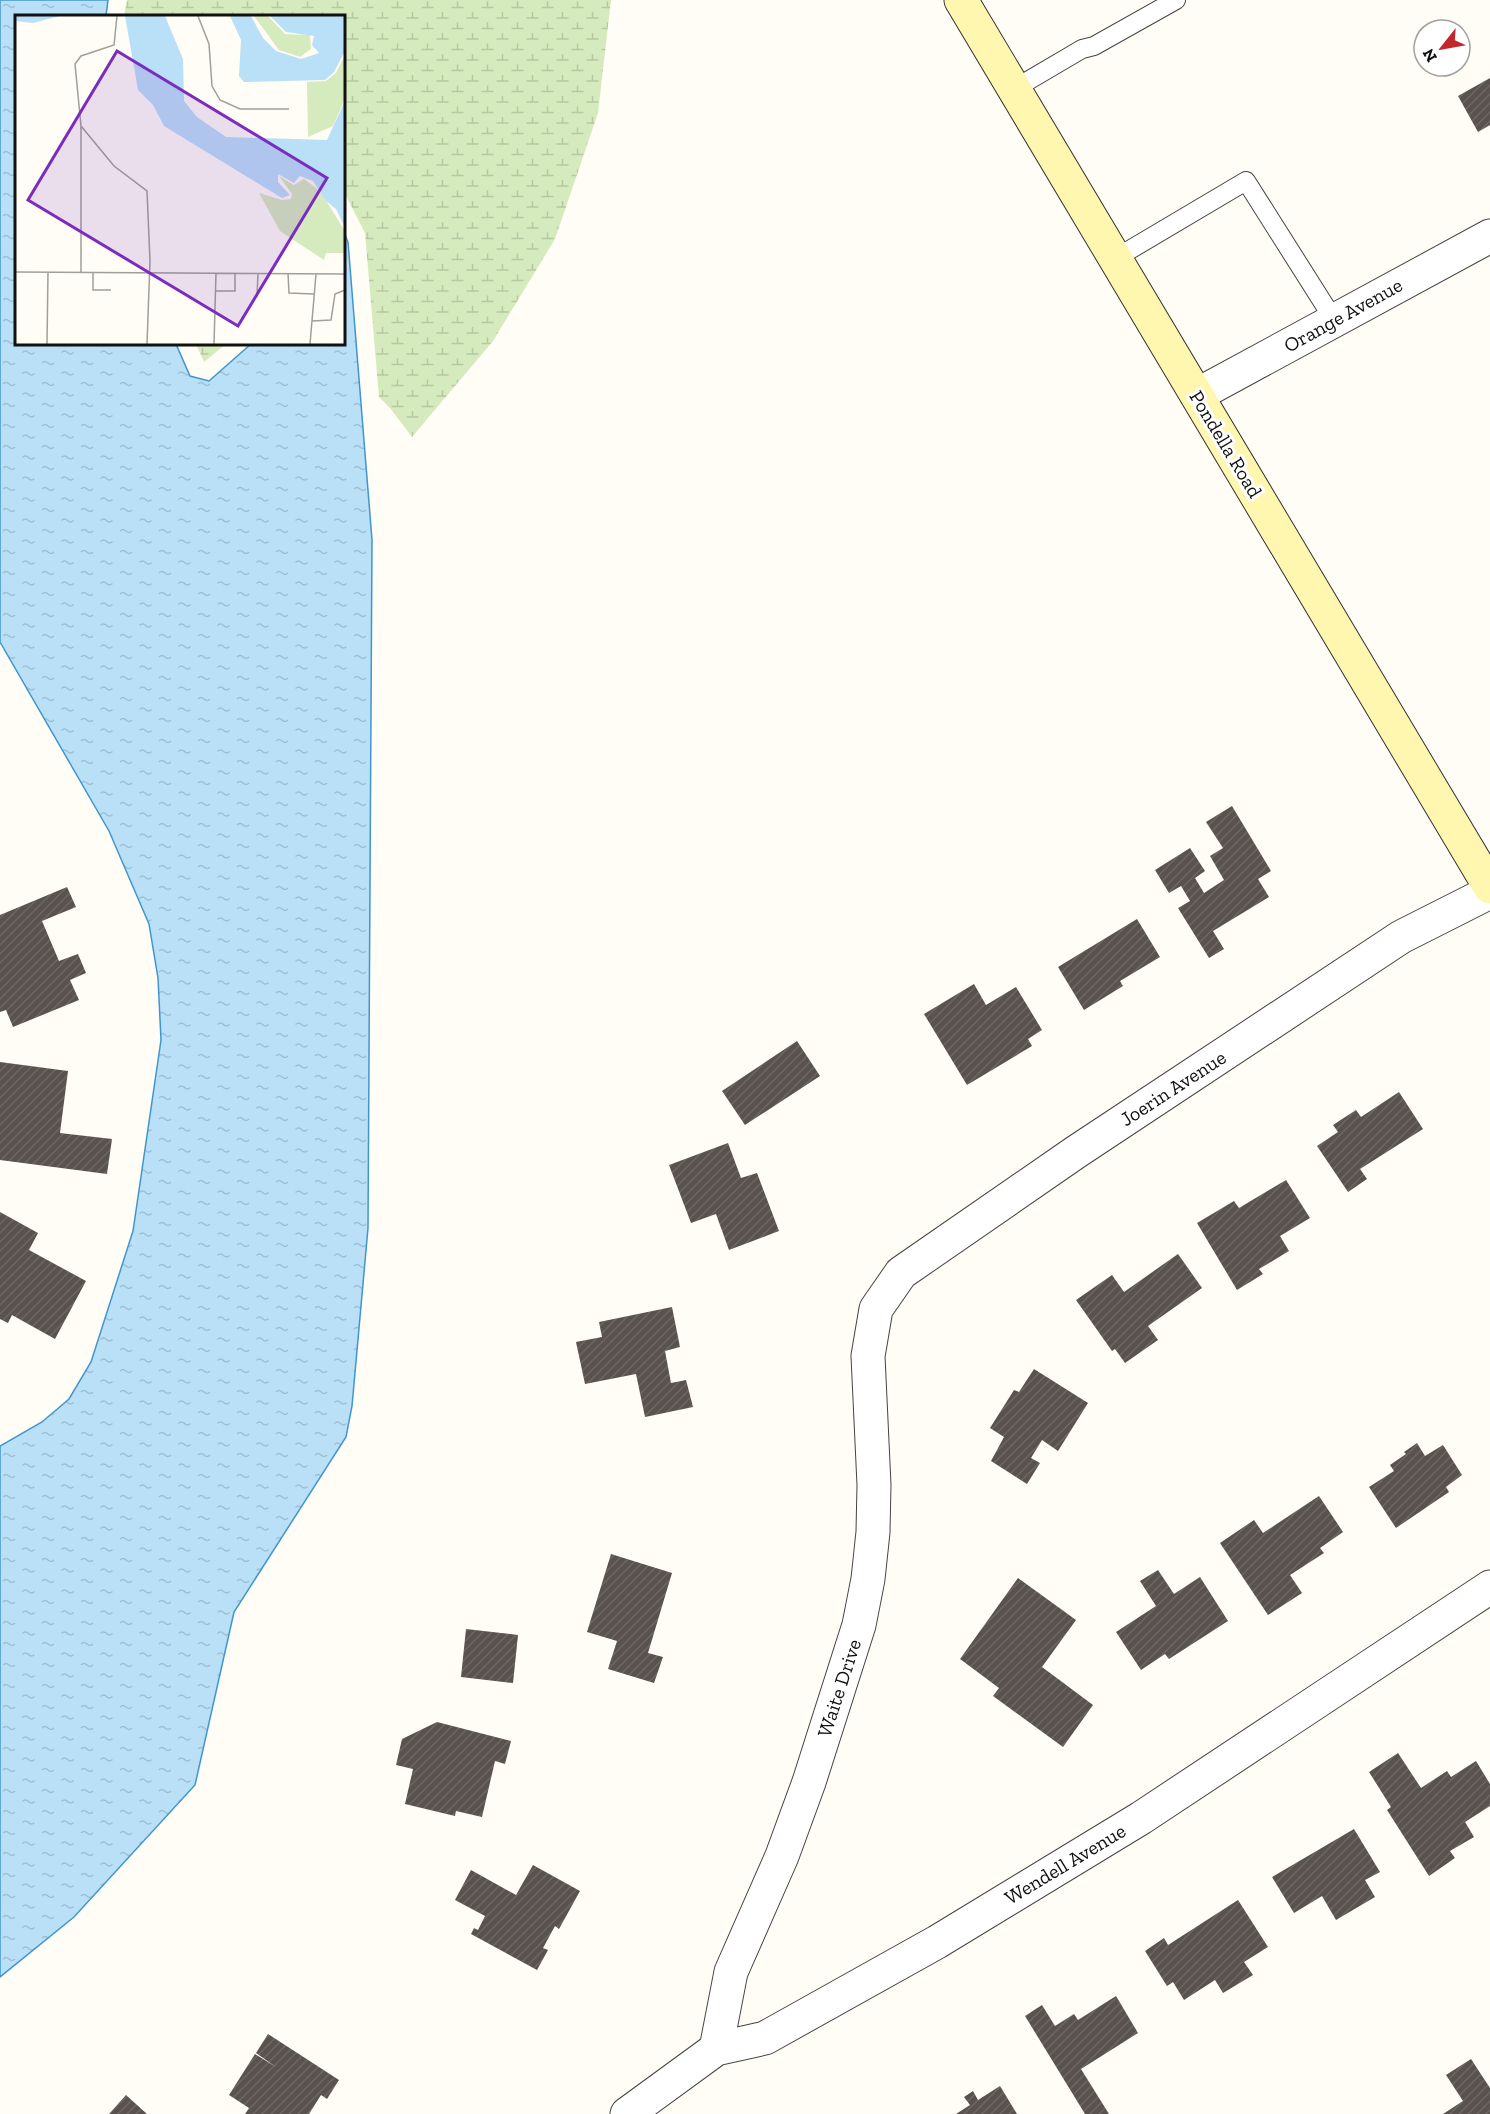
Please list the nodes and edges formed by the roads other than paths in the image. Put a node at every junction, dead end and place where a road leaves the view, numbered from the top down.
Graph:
1 (962, 0) edge
2 (1176, 0) edge
3 (1014, 89) junction
4 (1490, 236) edge
5 (1116, 258) junction
6 (1334, 320) junction
7 (1197, 395) junction
8 (1490, 887) edge
9 (1490, 892) edge
10 (876, 1310) joint
11 (1490, 1587) edge
12 (716, 2049) junction
13 (627, 2114) edge

1 - 3 main road, Pondella Road
2 - 3 lane
3 - 5 main road, Pondella Road
4 - 6 street, Orange Avenue
5 - 6 lane
5 - 7 main road, Pondella Road
6 - 7 street, Orange Avenue
7 - 8 main road, Pondella Road
9 - 10 street, Joerin Avenue
10 - 12 street, Waite Drive
11 - 12 street, Wendell Avenue
12 - 13 street, Wendell Avenue

